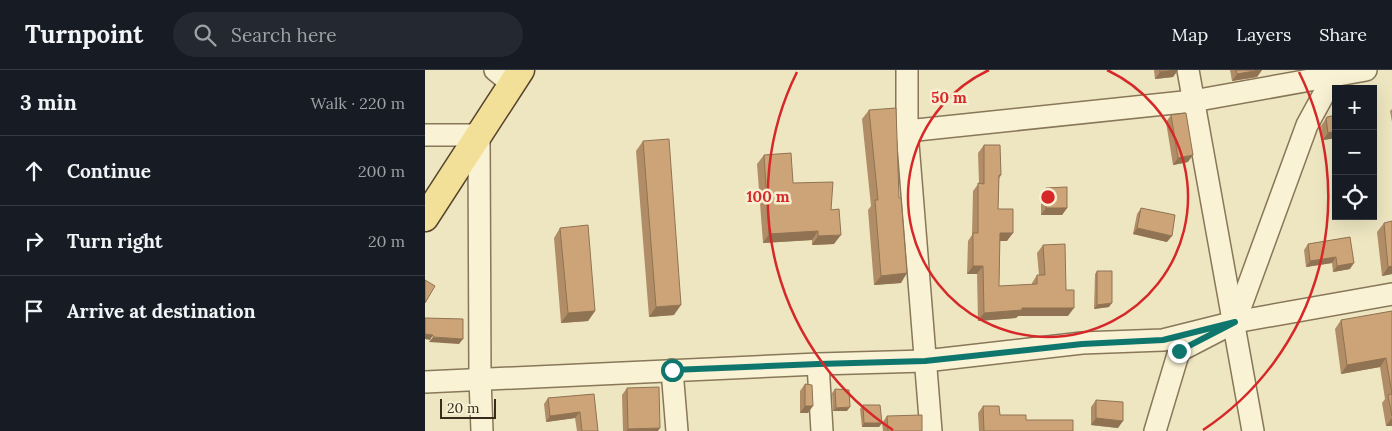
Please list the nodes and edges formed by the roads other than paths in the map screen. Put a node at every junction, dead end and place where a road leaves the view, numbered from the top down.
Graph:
1 (907, 70) edge
2 (1188, 70) edge
3 (1366, 70) edge
4 (1336, 73) edge
5 (509, 75) edge
6 (1193, 101) junction
7 (907, 131) junction
8 (479, 134) junction
9 (425, 135) edge
10 (425, 218) edge
11 (1392, 294) edge
12 (1235, 322) junction
13 (925, 361) junction
14 (818, 364) junction
15 (672, 370) junction
16 (480, 379) junction
17 (425, 382) edge
18 (482, 431) edge
19 (677, 431) edge
20 (822, 431) edge
21 (931, 431) edge
22 (1155, 431) edge
23 (1253, 431) edge

1 - 7 street
2 - 6 street
3 - 4 street
4 - 6 street
4 - 12 street
5 - 8 main road
6 - 7 street
6 - 12 street
7 - 13 street
8 - 9 street
8 - 10 main road
8 - 16 street
11 - 12 street
12 - 13 street
12 - 22 street
12 - 23 street
13 - 14 street
13 - 21 street
14 - 15 street
14 - 20 street
15 - 16 street
15 - 19 street
16 - 17 street
16 - 18 street

